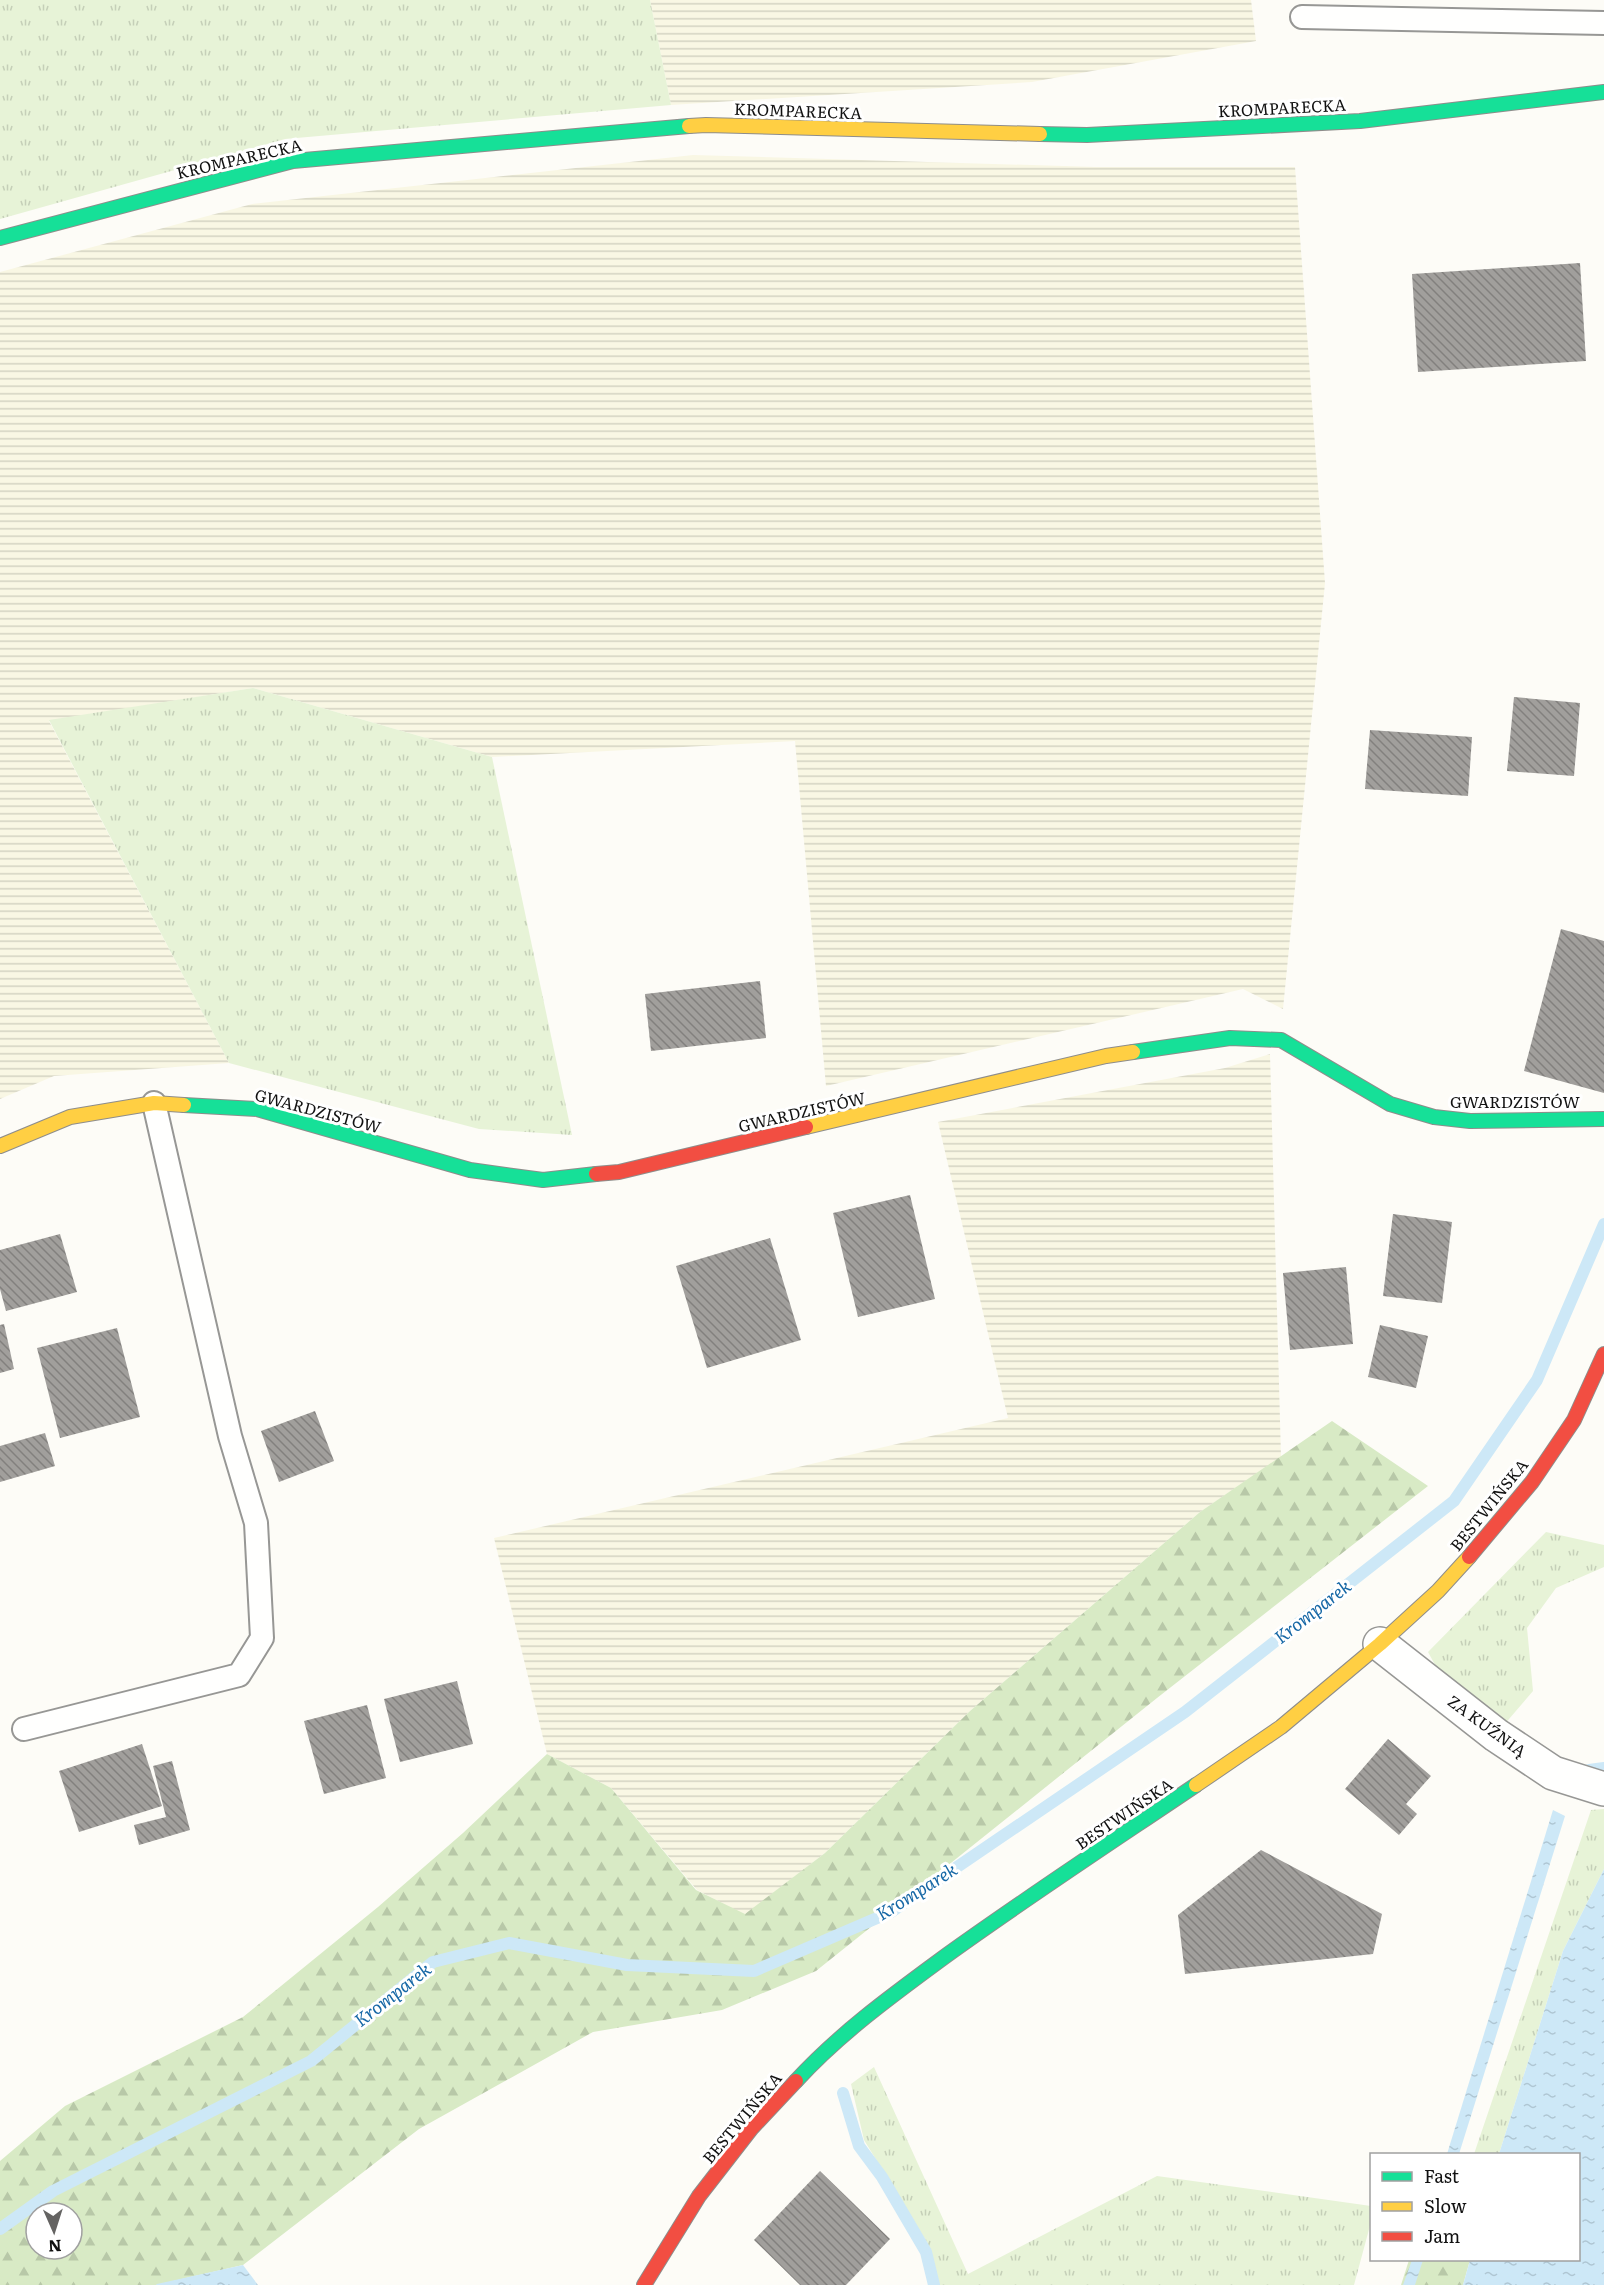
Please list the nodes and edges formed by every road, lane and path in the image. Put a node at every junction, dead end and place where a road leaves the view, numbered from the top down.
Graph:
1 (1302, 17) dead end
2 (1604, 23) edge
3 (1604, 92) edge
4 (0, 238) edge
5 (154, 1103) junction
6 (1604, 1119) edge
7 (0, 1146) edge
8 (1604, 1354) edge
9 (1380, 1644) junction
10 (24, 1729) dead end
11 (1604, 1789) edge
12 (644, 2285) edge

1 - 2 lane
3 - 4 street, KROMPARECKA
5 - 6 street, GWARDZISTÓW
5 - 7 street, GWARDZISTÓW
5 - 10 lane
8 - 9 street, BESTWIŃSKA
9 - 11 street, ZA KUŹNIĄ
9 - 12 street, BESTWIŃSKA

